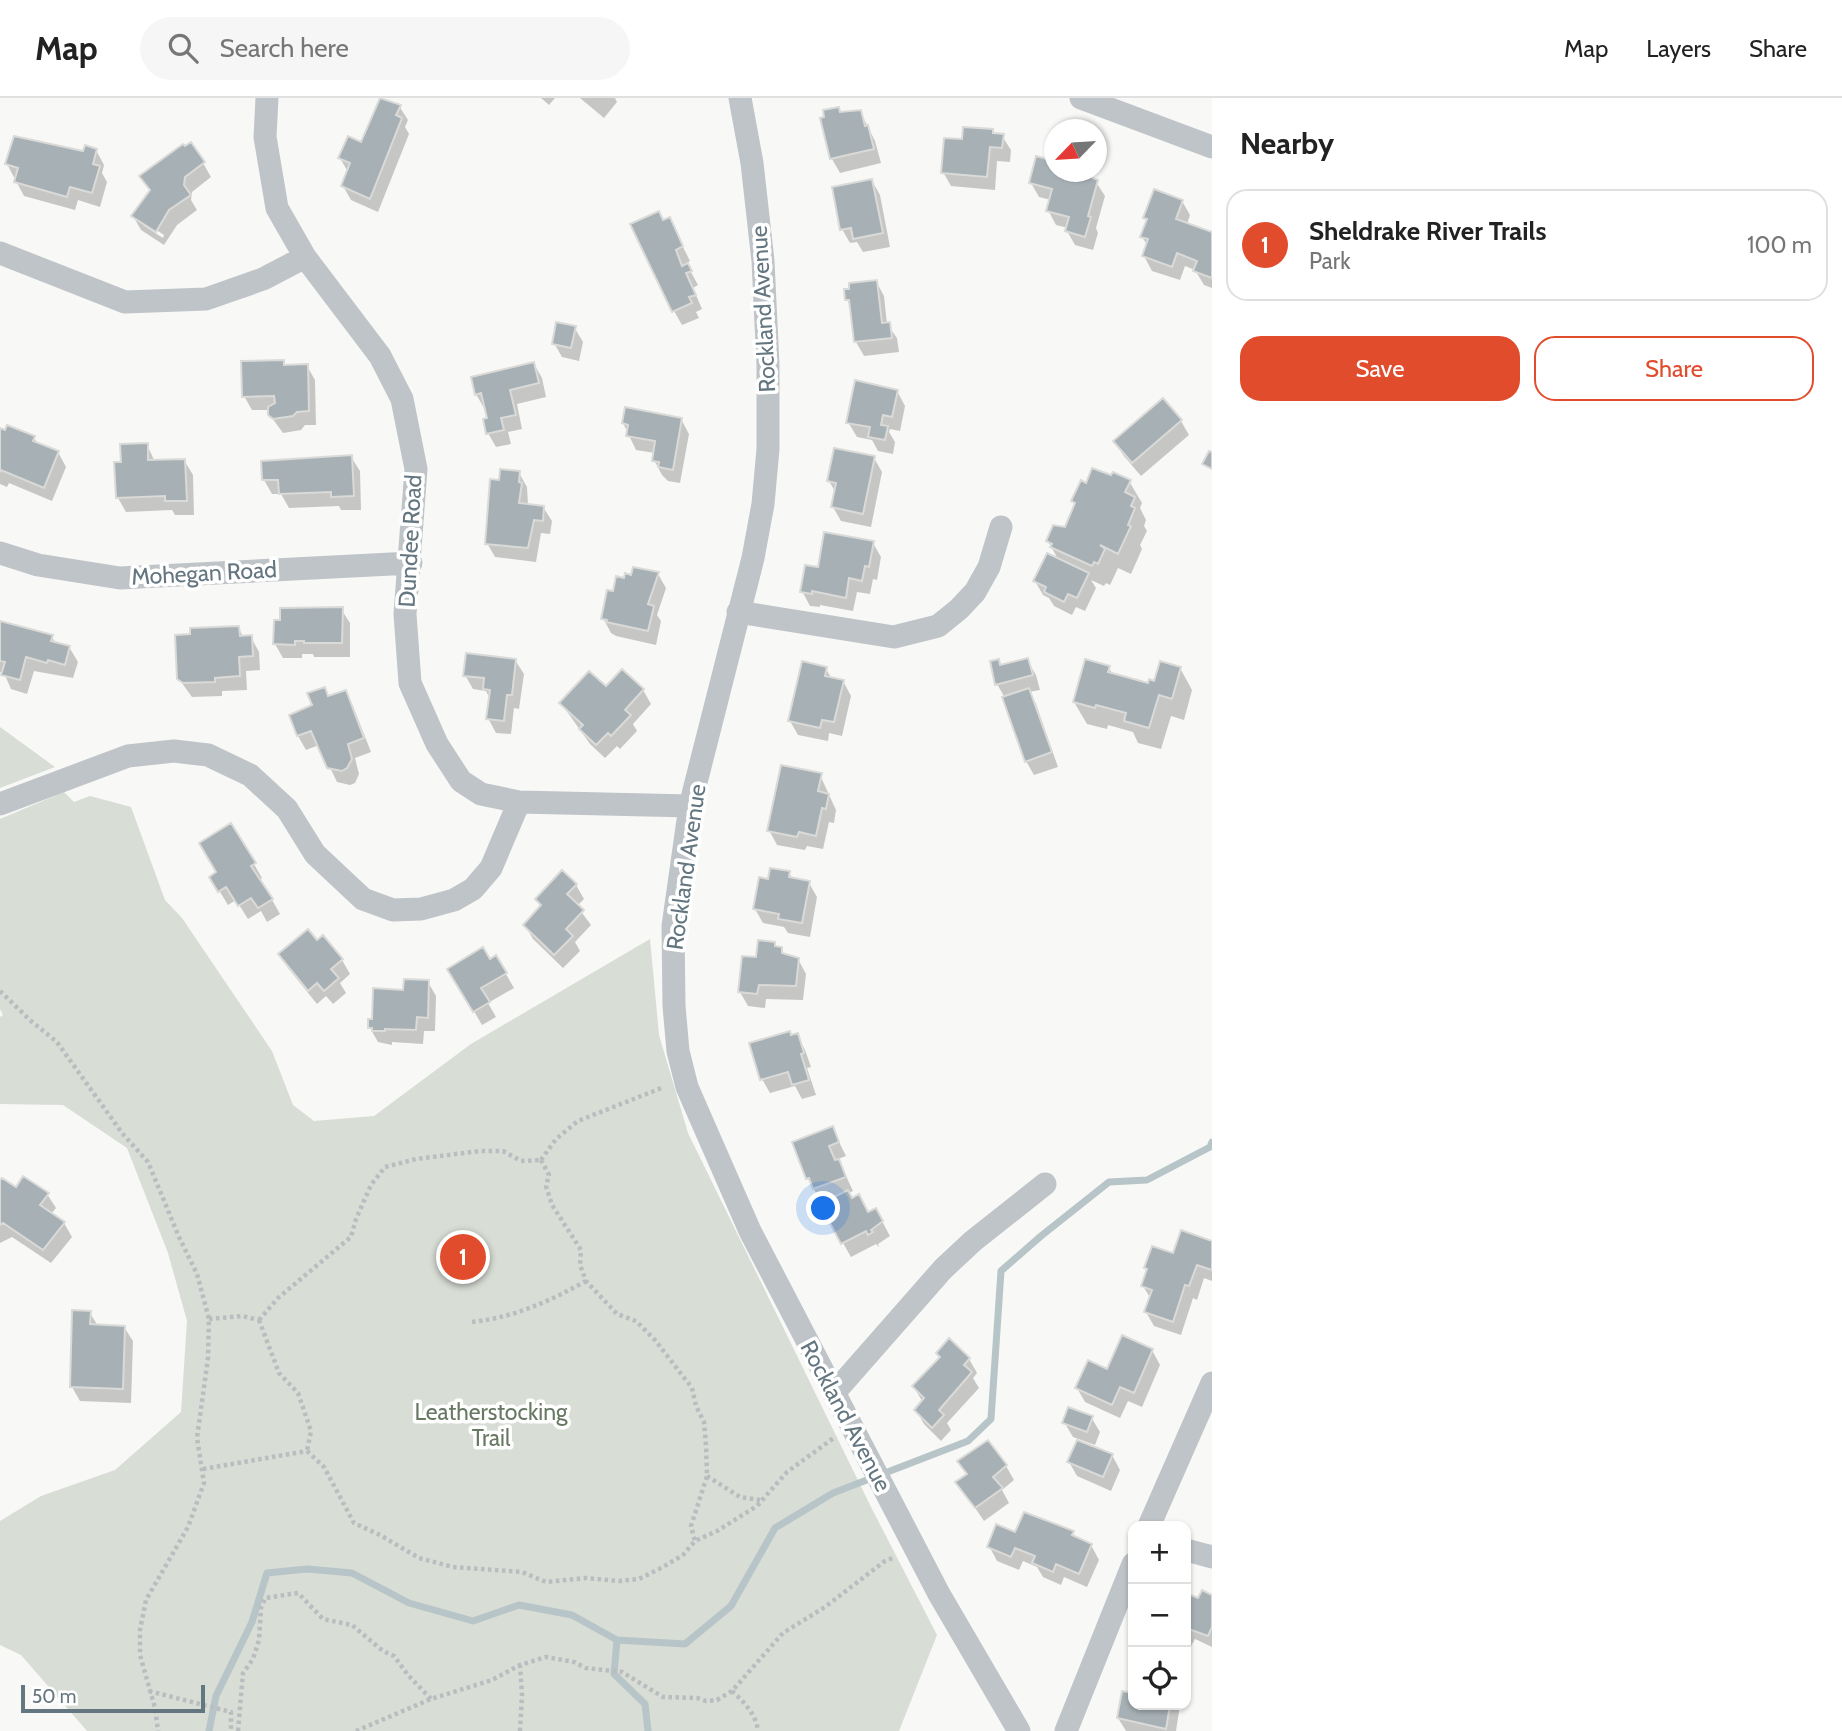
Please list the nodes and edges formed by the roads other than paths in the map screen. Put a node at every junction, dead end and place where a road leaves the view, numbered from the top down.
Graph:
1 (267, 98) edge
2 (740, 98) edge
3 (1081, 98) edge
4 (1212, 147) edge
5 (0, 253) edge
6 (305, 257) junction
7 (1001, 527) dead end
8 (0, 553) edge
9 (411, 563) junction
10 (738, 612) junction
11 (519, 802) junction
12 (0, 804) edge
13 (690, 806) junction
14 (1045, 1184) dead end
15 (1212, 1383) edge
16 (834, 1393) junction
17 (1151, 1521) edge
18 (1191, 1551) edge
19 (1212, 1557) edge
20 (1128, 1576) edge
21 (1019, 1731) edge
22 (1066, 1731) edge

1 - 6 street, Dundee Road
2 - 10 street, Rockland Avenue
3 - 4 street
5 - 6 street
6 - 9 street, Dundee Road
7 - 10 street
8 - 9 street, Mohegan Road
9 - 11 street, Dundee Road
10 - 13 street, Rockland Avenue
11 - 12 street
11 - 13 street, Dundee Road
13 - 16 street, Rockland Avenue
14 - 16 street
15 - 17 street
16 - 21 street, Rockland Avenue
18 - 19 street
20 - 22 street

